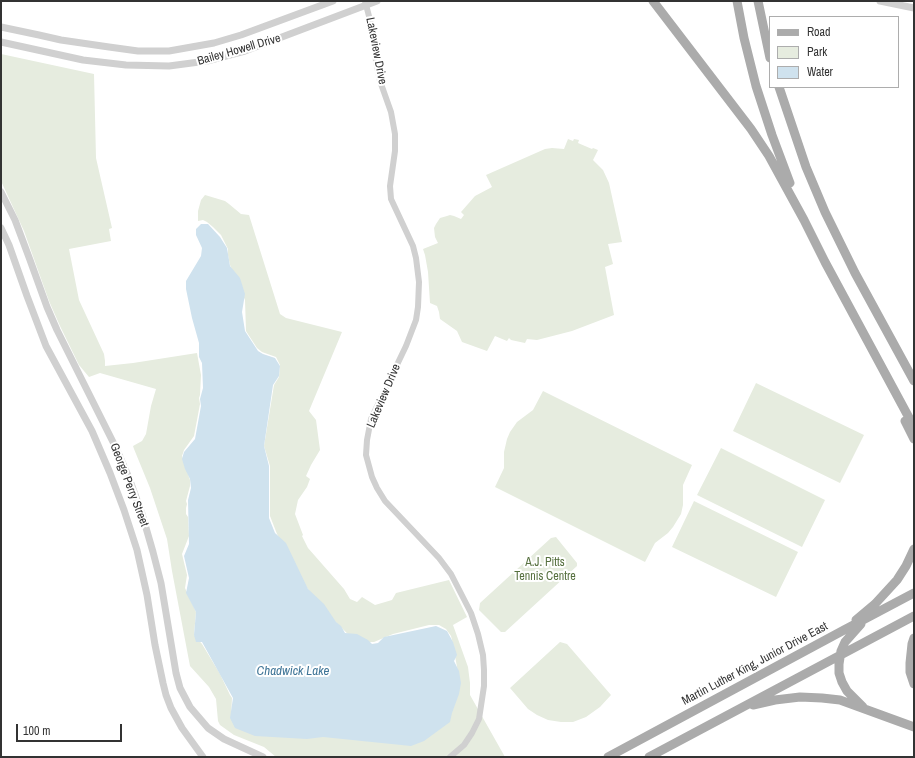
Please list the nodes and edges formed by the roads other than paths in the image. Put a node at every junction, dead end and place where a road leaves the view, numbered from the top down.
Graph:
1 (333, 1) edge
2 (377, 1) edge
3 (653, 1) edge
4 (657, 1) edge
5 (737, 1) edge
6 (758, 1) edge
7 (880, 1) edge
8 (366, 3) edge
9 (914, 8) edge
10 (661, 11) junction
11 (1, 27) edge
12 (1, 42) edge
13 (769, 53) edge
14 (779, 88) edge
15 (1, 192) edge
16 (804, 220) junction
17 (1, 228) edge
18 (891, 336) junction
19 (914, 375) edge
20 (914, 381) edge
21 (891, 385) junction
22 (914, 427) edge
23 (914, 439) edge
24 (914, 549) edge
25 (914, 593) edge
26 (914, 616) edge
27 (866, 618) junction
28 (844, 630) junction
29 (914, 638) edge
30 (840, 656) junction
31 (914, 684) edge
32 (740, 708) junction
33 (866, 709) junction
34 (914, 727) edge
35 (203, 757) edge
36 (263, 757) edge
37 (450, 757) edge
38 (608, 757) edge
39 (649, 757) edge

1 - 11 street, Bailey Howell Drive
2 - 8 street, Bailey Howell Drive
3 - 10 main road
4 - 10 main road
5 - 16 main road
6 - 13 main road
7 - 9 street
8 - 12 street, Bailey Howell Drive
8 - 37 street, Lakeview Drive
10 - 16 main road
14 - 18 main road
15 - 36 street, George Perry Street
16 - 21 main road
17 - 35 street, George Perry Street
18 - 19 main road
18 - 20 main road
21 - 22 main road
21 - 23 main road
24 - 28 main road
25 - 27 main road, Martin Luther King, Junior Drive East
26 - 30 main road
27 - 28 main road, Martin Luther King, Junior Drive East
27 - 30 main road
28 - 38 main road, Martin Luther King, Junior Drive East
29 - 31 main road
30 - 32 main road
30 - 33 main road
32 - 33 main road
32 - 39 main road
33 - 34 main road

